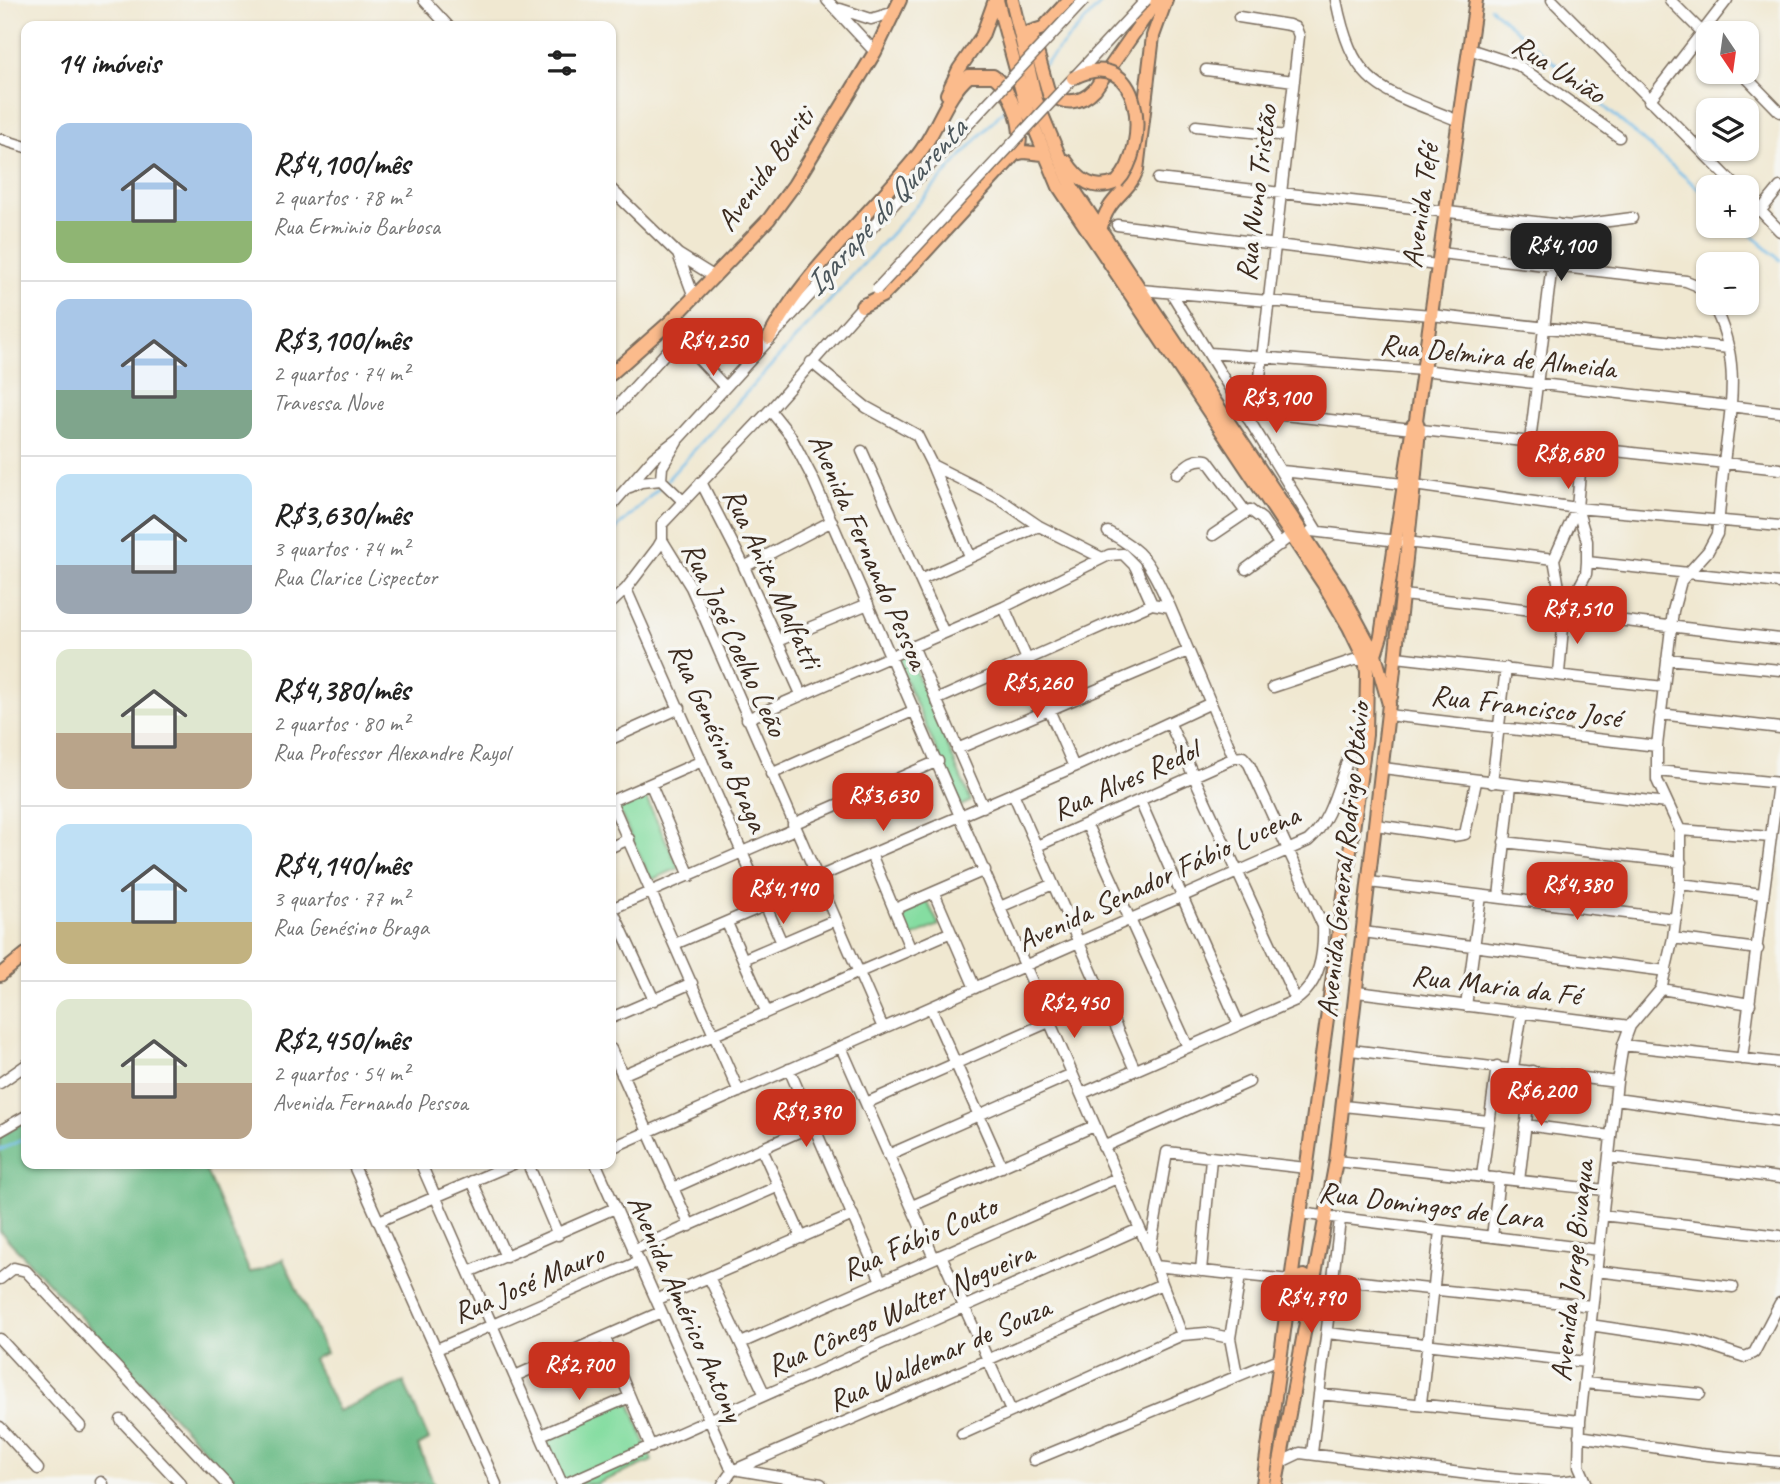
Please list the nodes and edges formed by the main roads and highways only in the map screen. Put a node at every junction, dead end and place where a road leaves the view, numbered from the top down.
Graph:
1 (996, 0) edge
2 (1012, 0) edge
3 (1069, 0) edge
4 (1157, 0) edge
5 (1166, 0) edge
6 (1473, 2) edge
7 (898, 6) edge
8 (1015, 19) junction
9 (1032, 34) junction
10 (1073, 78) road end
11 (1021, 113) junction
12 (942, 115) junction
13 (1050, 135) junction
14 (1015, 154) junction
15 (1043, 154) junction
16 (1100, 231) junction
17 (862, 306) road end
18 (671, 321) junction
19 (769, 338) road end
20 (678, 343) road end
21 (616, 370) edge
22 (1297, 533) junction
23 (1402, 540) junction
24 (1370, 657) junction
25 (1389, 710) junction
26 (21, 958) edge
27 (0, 975) edge
28 (1290, 1280) junction
29 (1316, 1284) junction
30 (1263, 1484) edge
31 (1276, 1484) edge

1 - 11 main road, Avenida General Rodrigo Otávio
1 - 12 main road
2 - 8 main road, Avenida General Rodrigo Otávio
3 - 9 main road
4 - 9 main road
5 - 16 main road
6 - 23 main road, Avenida Tefé
7 - 18 main road, Avenida Buriti
8 - 9 main road
8 - 13 main road, Avenida General Rodrigo Otávio
10 - 13 main road, bridge
11 - 12 main road
11 - 14 main road
11 - 15 main road, Avenida General Rodrigo Otávio
12 - 19 main road
13 - 16 main road, Avenida General Rodrigo Otávio
14 - 15 main road
14 - 17 main road
15 - 22 main road, Avenida General Rodrigo Otávio
16 - 22 main road, Avenida General Rodrigo Otávio
18 - 20 main road
18 - 21 main road, Avenida Buriti
22 - 24 main road, Avenida General Rodrigo Otávio
23 - 24 main road, Avenida Tefé
23 - 25 main road, Avenida Tefé
24 - 25 main road, Avenida General Rodrigo Otávio
24 - 28 main road, Avenida General Rodrigo Otávio
25 - 29 main road, Avenida General Rodrigo Otávio
26 - 27 main road
28 - 29 main road
28 - 30 main road, Avenida General Rodrigo Otávio
29 - 31 main road, Avenida General Rodrigo Otávio

